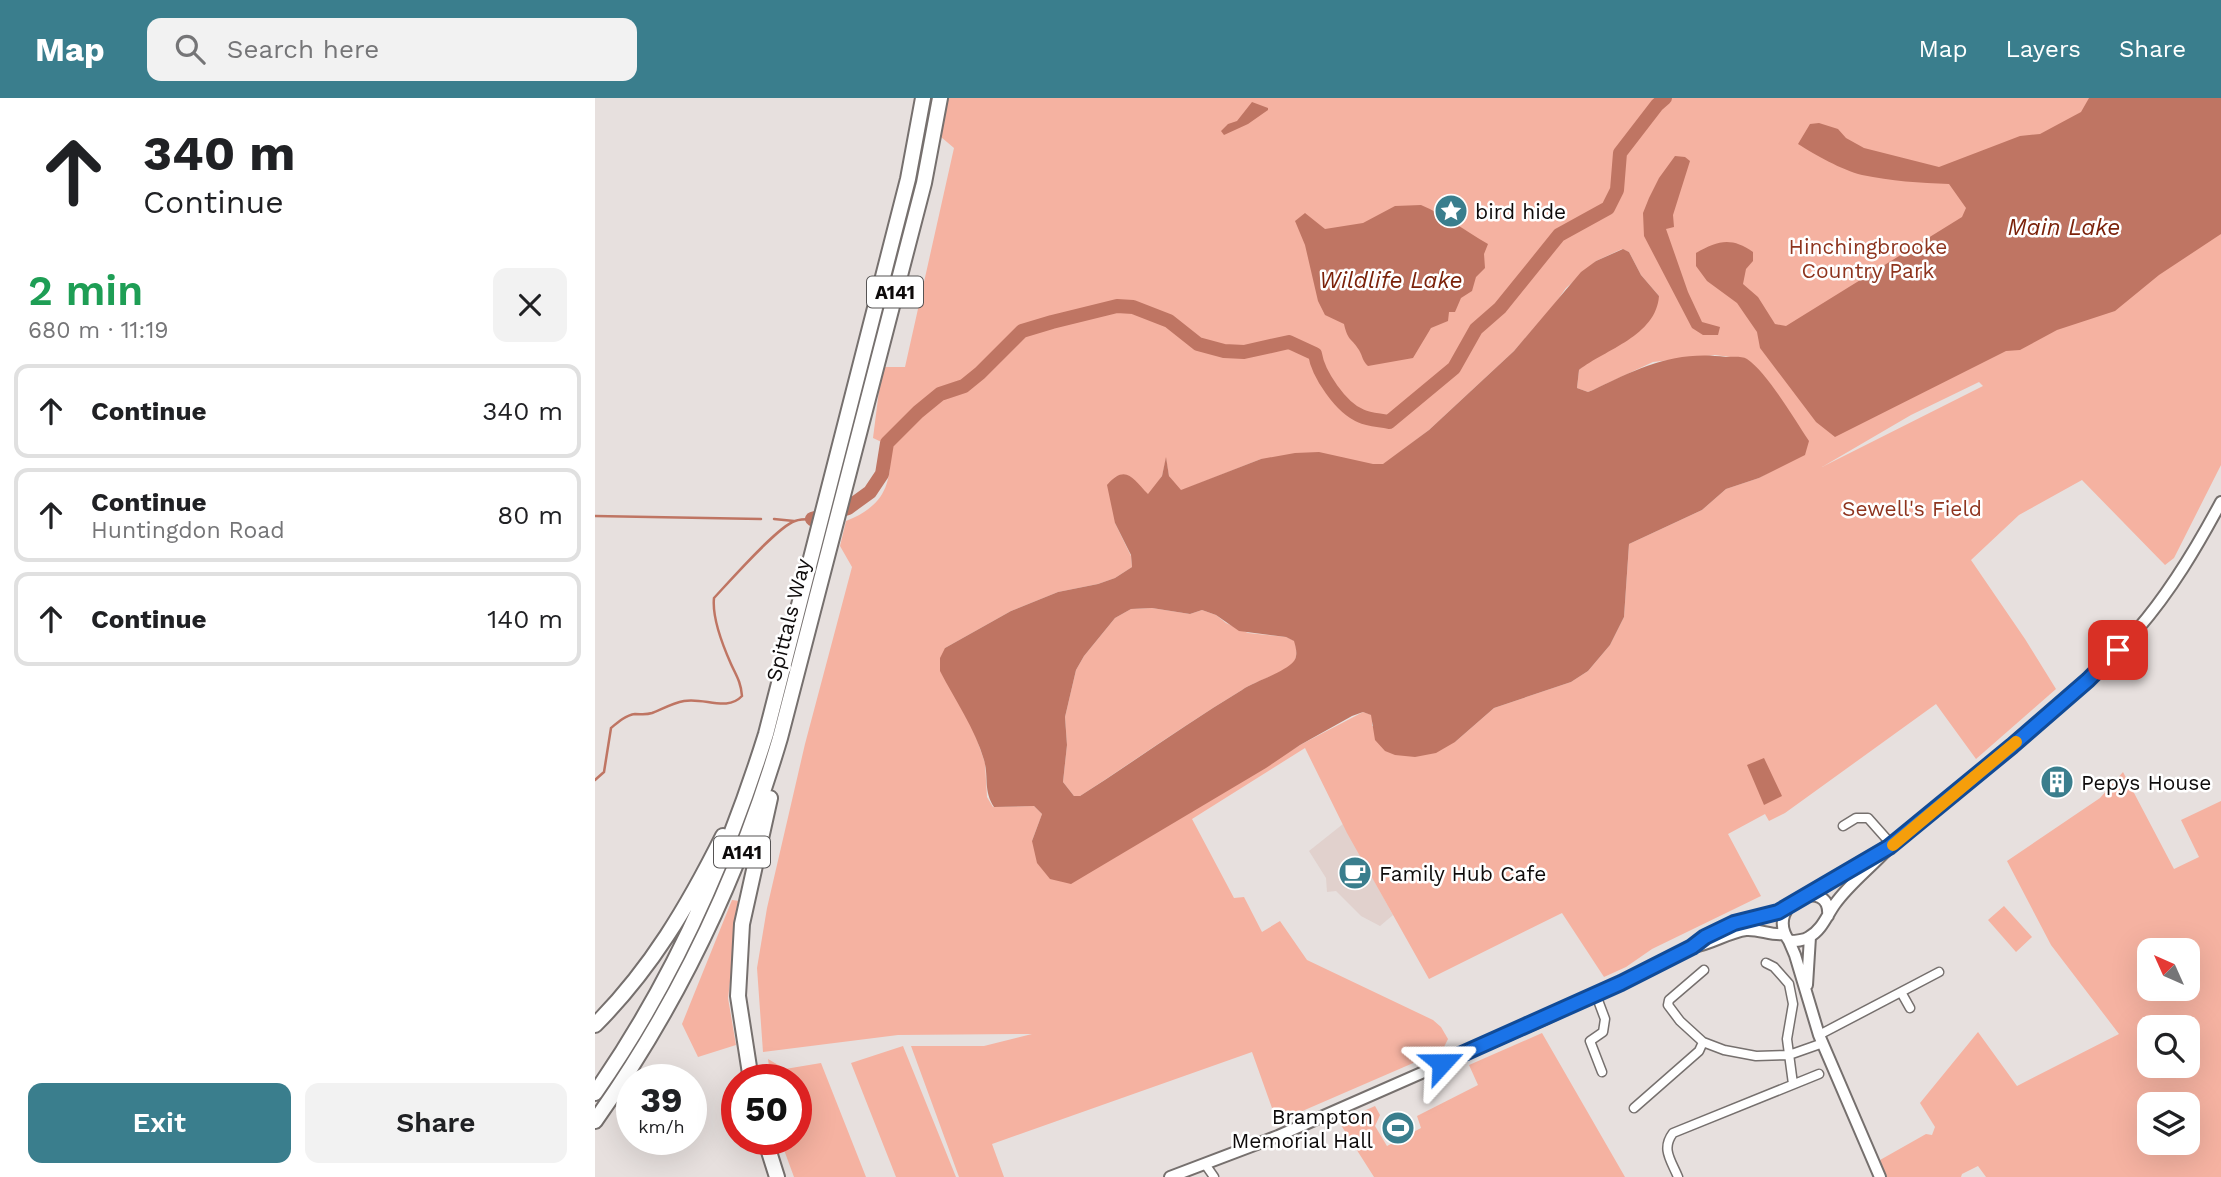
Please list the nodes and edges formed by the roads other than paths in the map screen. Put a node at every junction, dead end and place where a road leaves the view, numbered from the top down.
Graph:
1 (922, 98) edge
2 (940, 98) edge
3 (2221, 502) edge
4 (789, 701) junction
5 (765, 734) junction
6 (1843, 826) dead end
7 (1891, 846) junction
8 (1808, 895) junction
9 (1791, 905) junction
10 (1828, 916) junction
11 (1810, 937) junction
12 (1787, 938) junction
13 (1692, 947) junction
14 (1766, 963) dead end
15 (1704, 970) dead end
16 (1938, 972) dead end
17 (1901, 992) junction
18 (1807, 994) junction
19 (1596, 995) junction
20 (1909, 1008) dead end
21 (595, 1025) edge
22 (1821, 1039) junction
23 (1703, 1042) junction
24 (1789, 1055) junction
25 (749, 1064) edge
26 (1602, 1072) dead end
27 (1819, 1074) dead end
28 (1793, 1084) junction
29 (595, 1093) edge
30 (1634, 1108) dead end
31 (595, 1121) edge
32 (770, 1155) edge
33 (1205, 1164) junction
34 (777, 1177) edge
35 (1170, 1177) edge
36 (1214, 1177) edge
37 (1678, 1177) edge
38 (1880, 1177) edge

1 - 5 highway, Spittals Way / A141
2 - 4 highway, Spittals Way / A141
3 - 7 main road
4 - 25 highway
4 - 31 highway, Spittals Way / A141
5 - 21 highway
5 - 29 highway, Spittals Way / A141
6 - 7 street
7 - 8 main road
7 - 10 main road
8 - 9 main road
8 - 10 main road
9 - 12 main road
9 - 13 main road
10 - 11 main road
11 - 12 main road
11 - 18 main road
12 - 13 main road
12 - 18 main road
13 - 19 main road
14 - 24 street
15 - 23 street
16 - 17 street
17 - 20 street
17 - 22 street
18 - 22 main road
19 - 26 street
19 - 33 main road
22 - 24 street
22 - 38 main road
23 - 24 street
23 - 30 street
24 - 28 street
27 - 28 street
28 - 37 street
32 - 34 highway
33 - 35 main road
33 - 36 street

